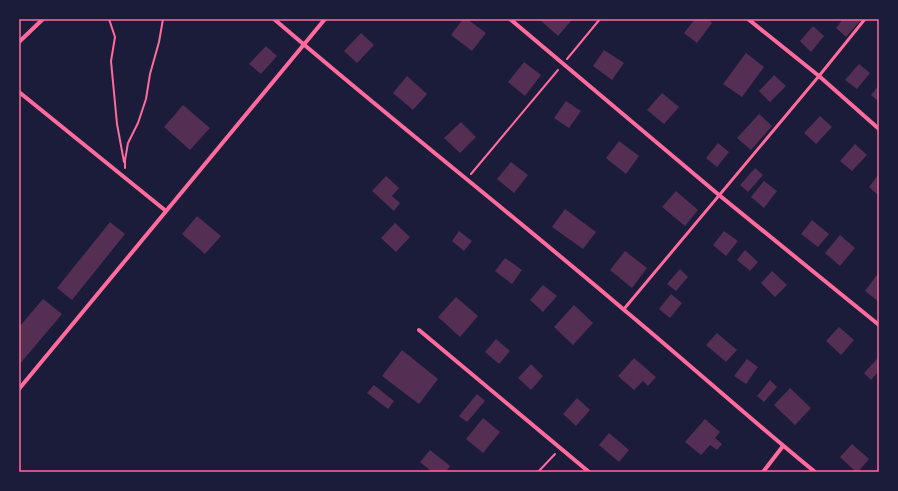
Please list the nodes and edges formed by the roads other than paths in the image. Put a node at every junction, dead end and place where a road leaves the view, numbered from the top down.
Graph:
1 (43, 19) edge
2 (274, 19) edge
3 (325, 19) edge
4 (510, 19) edge
5 (748, 19) edge
6 (865, 19) edge
7 (19, 42) edge
8 (304, 45) junction
9 (819, 76) junction
10 (19, 92) edge
11 (879, 130) edge
12 (719, 195) junction
13 (166, 211) junction
14 (624, 309) junction
15 (879, 325) edge
16 (419, 330) dead end
17 (19, 389) edge
18 (783, 446) junction
19 (589, 472) edge
20 (762, 472) edge
21 (815, 472) edge

1 - 7 street
2 - 8 street
3 - 8 street
4 - 12 street
5 - 9 street
6 - 9 lane
8 - 13 street
8 - 14 street
9 - 11 street
9 - 12 lane
10 - 13 street
12 - 14 lane
12 - 15 street
13 - 17 street
14 - 18 street
16 - 19 street
18 - 20 street
18 - 21 street

